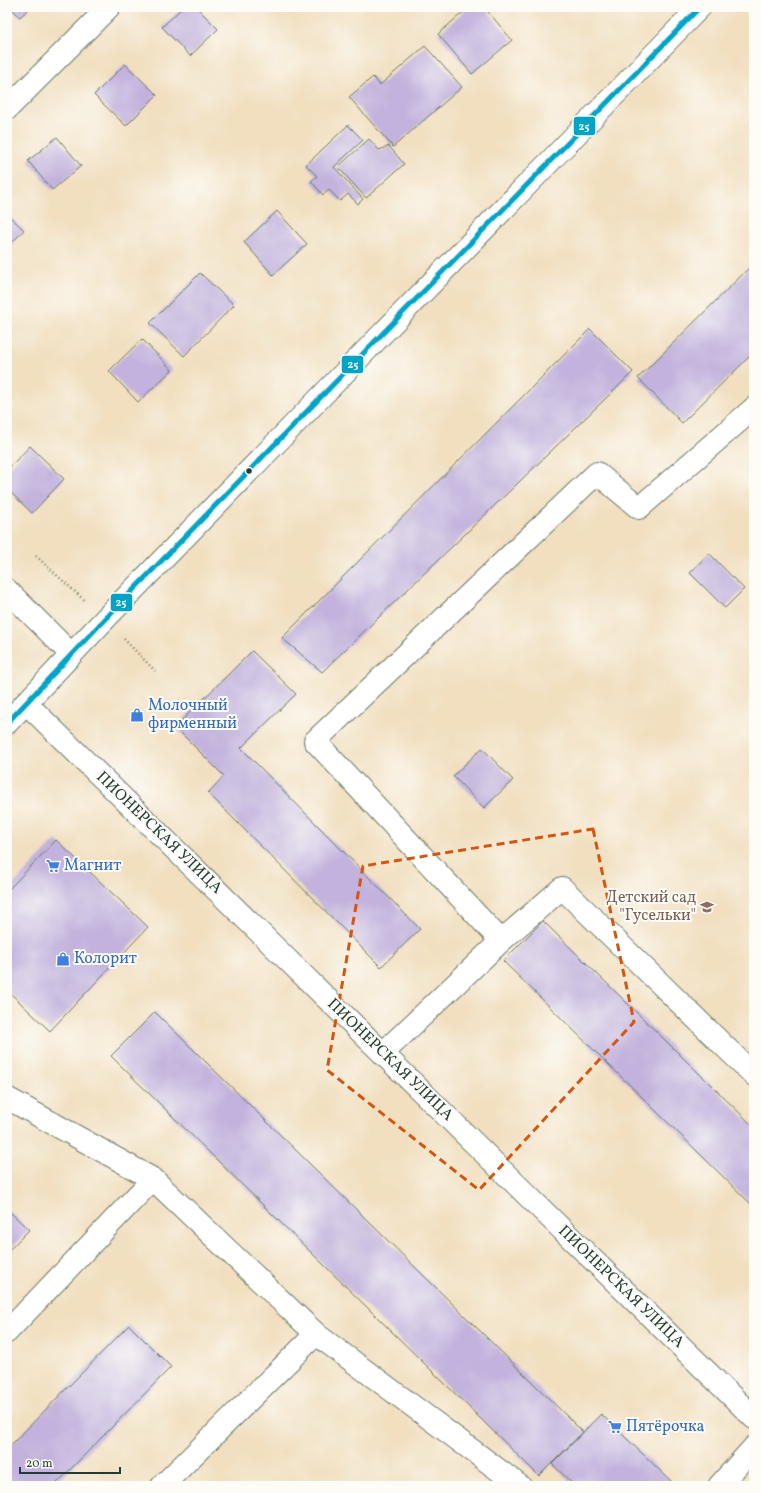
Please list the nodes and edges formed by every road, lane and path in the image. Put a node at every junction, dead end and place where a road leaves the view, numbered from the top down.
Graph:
1 (109, 7) edge
2 (700, 7) edge
3 (7, 109) edge
4 (754, 408) edge
5 (7, 590) edge
6 (71, 654) junction
7 (26, 703) junction
8 (7, 722) edge
9 (501, 941) junction
10 (382, 1053) junction
11 (754, 1075) edge
12 (7, 1098) edge
13 (154, 1179) junction
14 (7, 1332) edge
15 (316, 1334) junction
16 (754, 1418) edge
17 (754, 1447) edge
18 (162, 1486) edge
19 (520, 1486) edge
20 (719, 1486) edge

1 - 3 street
2 - 6 street
4 - 9 street
5 - 6 street
6 - 7 street
7 - 8 street
7 - 10 street, ПИОНЕРСКАЯ УЛИЦА
9 - 10 street
9 - 11 street
10 - 16 street, ПИОНЕРСКАЯ УЛИЦА
12 - 13 street
13 - 14 street
13 - 15 street
15 - 18 street
15 - 19 street
17 - 20 street

